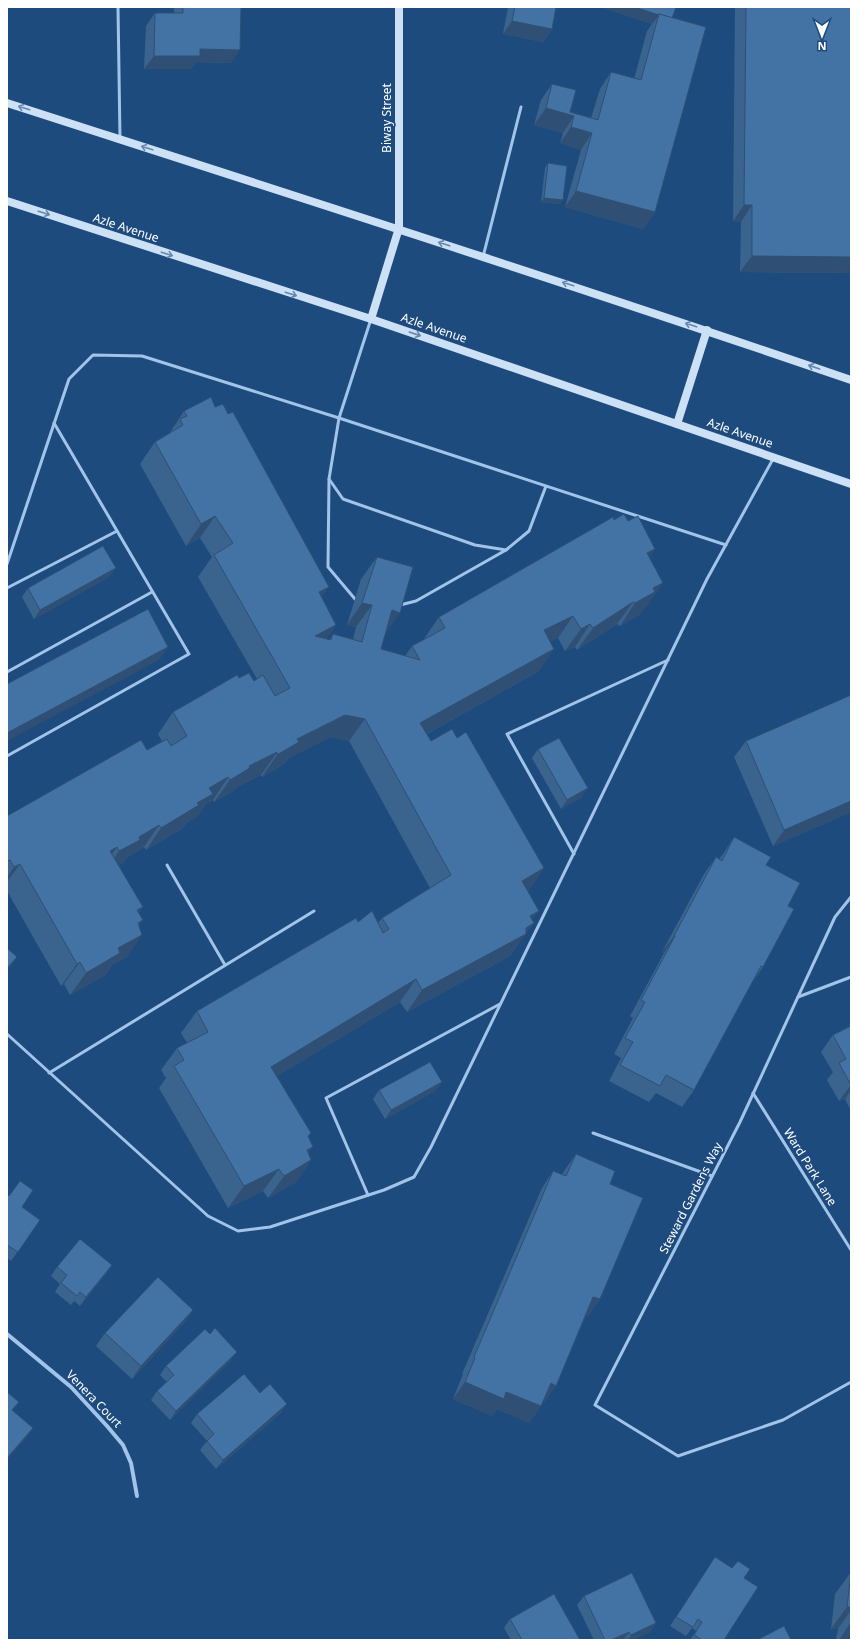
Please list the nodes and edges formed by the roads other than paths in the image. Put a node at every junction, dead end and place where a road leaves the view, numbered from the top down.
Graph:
1 (118, 7) edge
2 (399, 7) edge
3 (7, 103) edge
4 (521, 107) dead end
5 (120, 139) junction
6 (7, 201) edge
7 (399, 228) junction
8 (484, 256) junction
9 (371, 319) junction
10 (707, 330) junction
11 (851, 380) edge
12 (339, 418) junction
13 (54, 424) junction
14 (677, 424) junction
15 (774, 458) junction
16 (329, 479) junction
17 (851, 484) edge
18 (546, 486) junction
19 (117, 531) junction
20 (726, 545) junction
21 (506, 550) junction
22 (7, 564) edge
23 (7, 588) edge
24 (152, 592) junction
25 (355, 599) dead end
26 (393, 607) edge
27 (668, 660) junction
28 (7, 672) edge
29 (7, 756) edge
30 (574, 854) junction
31 (167, 865) dead end
32 (851, 897) edge
33 (314, 911) dead end
34 (225, 965) junction
35 (851, 977) edge
36 (798, 997) junction
37 (500, 1004) junction
38 (7, 1034) edge
39 (49, 1072) junction
40 (753, 1093) junction
41 (593, 1133) dead end
42 (712, 1176) junction
43 (368, 1195) junction
44 (851, 1250) edge
45 (7, 1334) edge
46 (851, 1382) edge
47 (137, 1496) dead end

1 - 5 lane
2 - 7 main road, Biway Street
5 -> 3 main road
4 - 8 lane
7 -> 5 main road
6 -> 9 main road, Azle Avenue
8 -> 7 main road
7 - 9 main road, Biway Street
10 -> 8 main road
9 - 12 lane
9 -> 14 main road, Azle Avenue
11 -> 10 main road
10 - 14 main road
12 - 13 lane
12 - 16 lane
12 - 18 lane
13 - 19 lane
13 - 22 lane
14 - 15 main road, Azle Avenue
15 - 17 main road, Azle Avenue
15 - 20 lane
16 - 21 lane
16 - 25 lane
18 - 20 lane
18 - 21 lane
19 - 23 lane
19 - 24 lane
20 - 27 lane
21 - 26 lane
24 - 28 lane
24 - 29 lane
27 - 30 lane
27 - 30 lane
30 - 37 lane
31 - 34 lane
32 - 36 lane, Steward Gardens Way
33 - 34 lane
34 - 39 lane
35 - 36 lane
36 - 40 lane, Steward Gardens Way
37 - 43 lane
37 - 43 lane
38 - 39 lane
39 - 43 lane
40 - 42 lane, Steward Gardens Way
40 - 44 lane, Ward Park Lane
41 - 42 lane
42 - 46 lane, Steward Gardens Way
45 - 47 street, Venera Court

